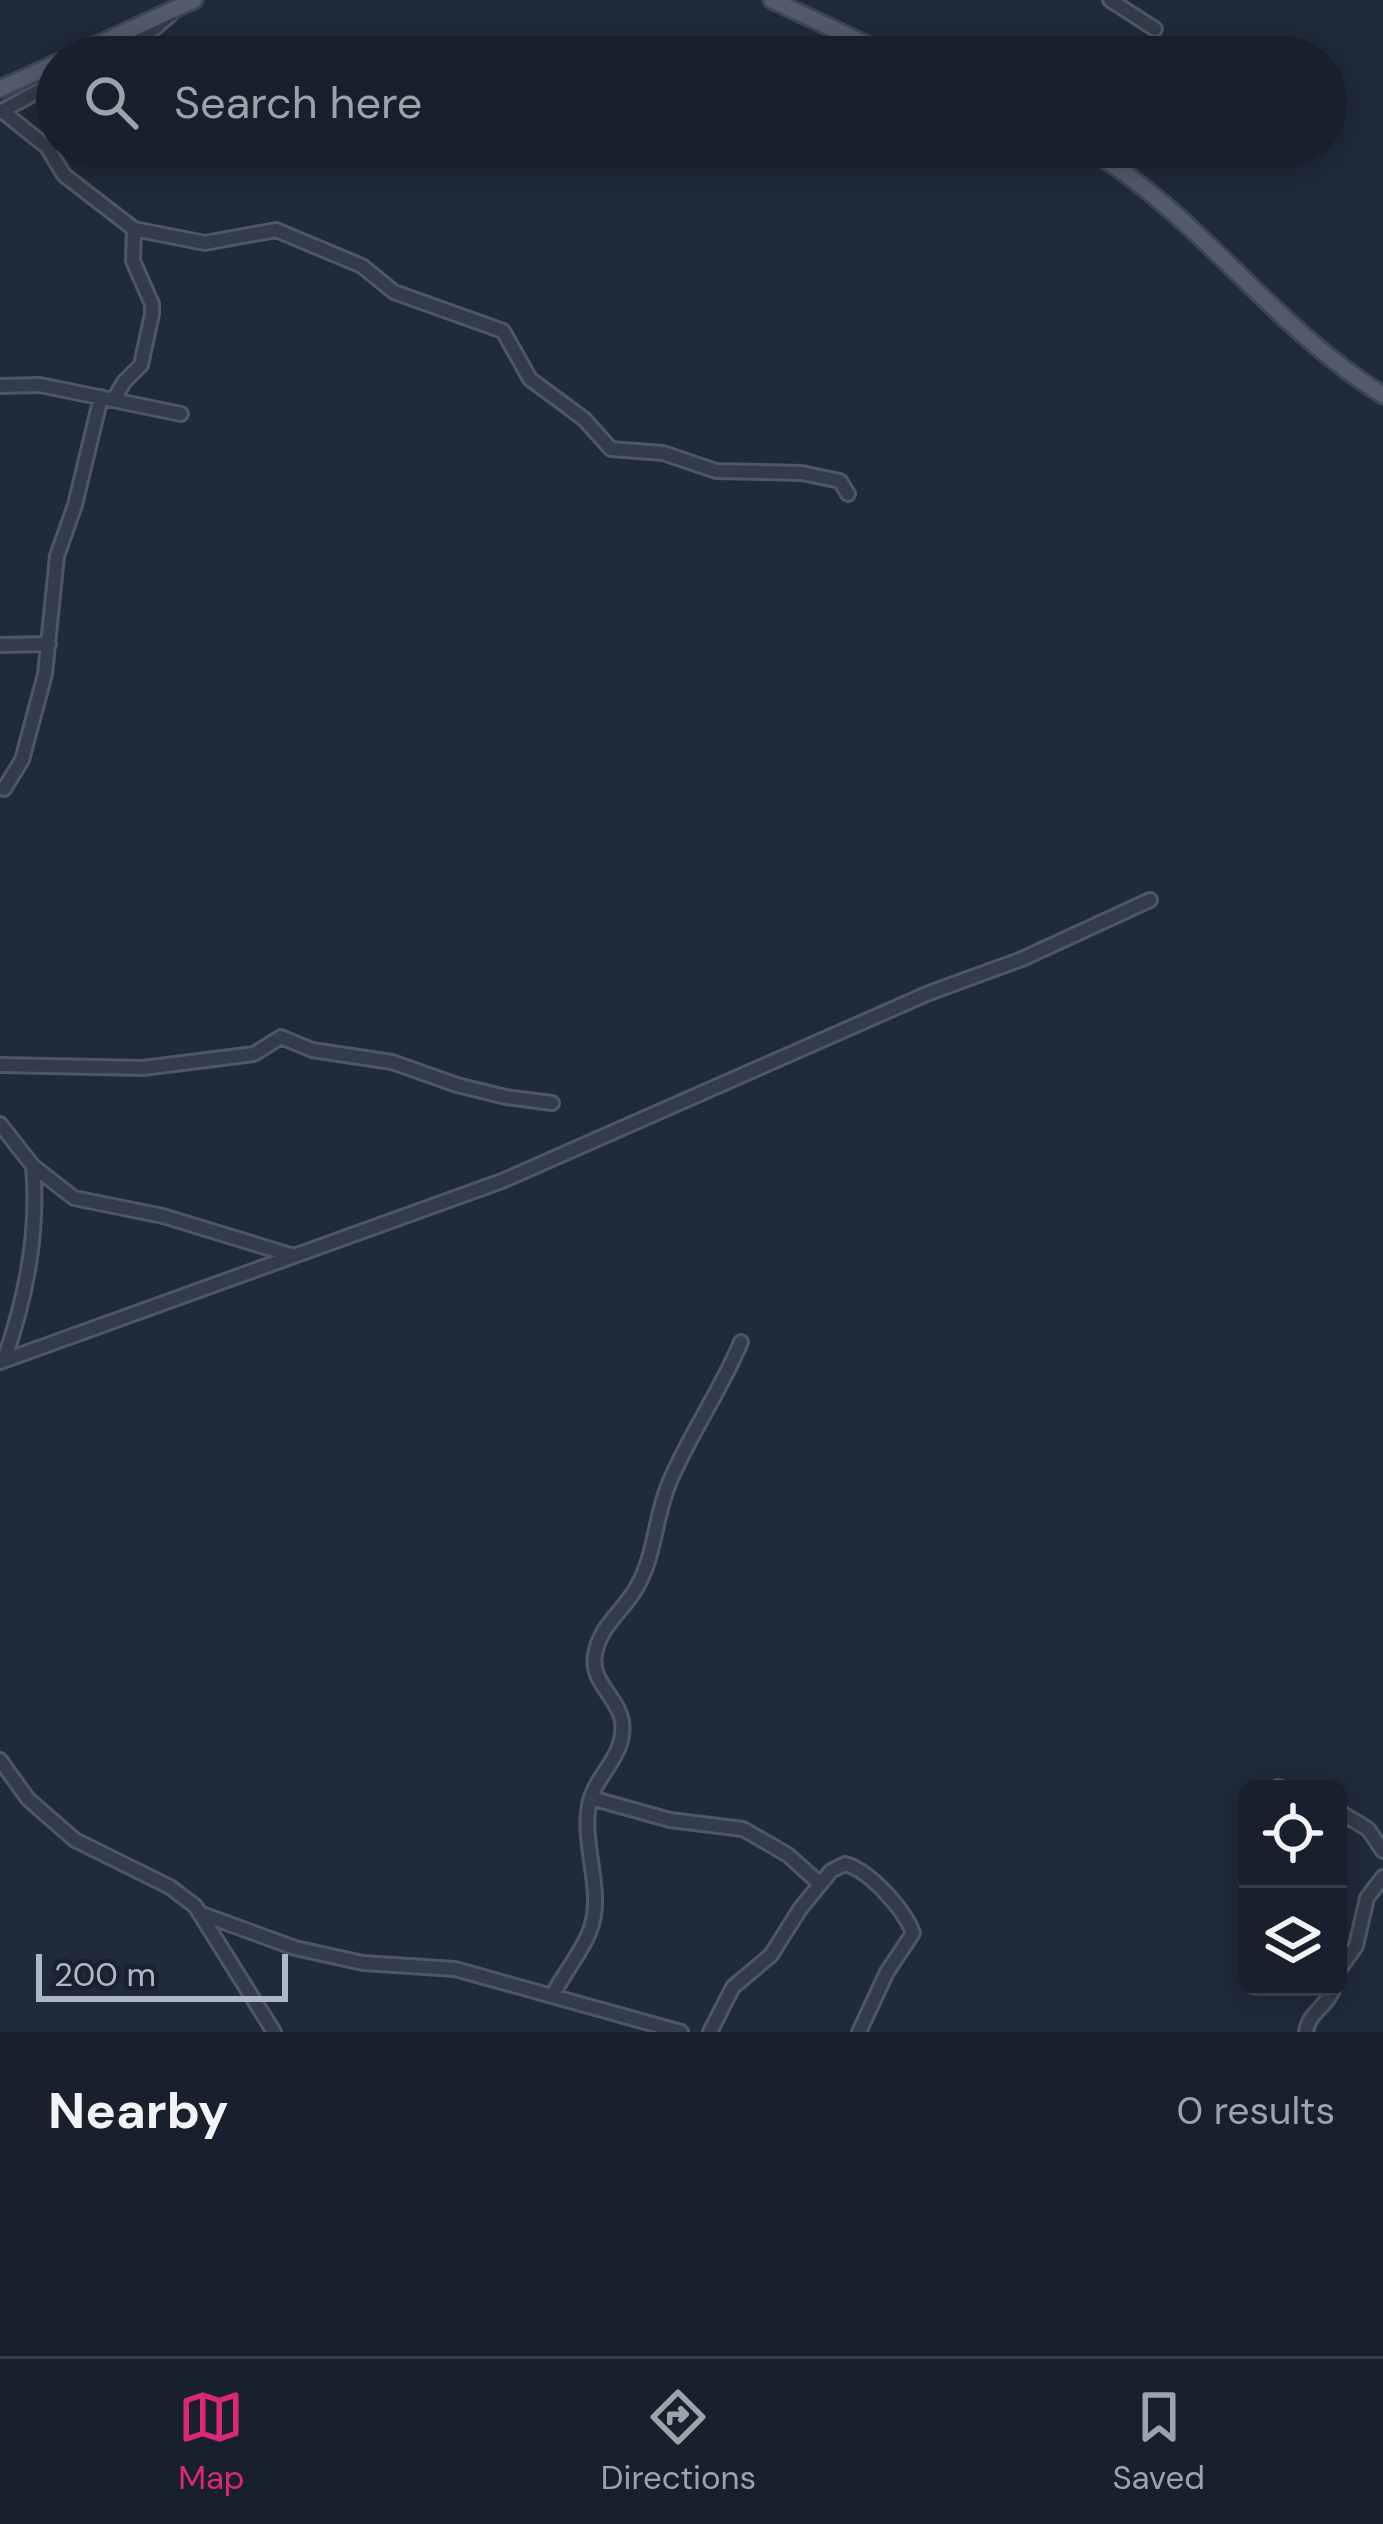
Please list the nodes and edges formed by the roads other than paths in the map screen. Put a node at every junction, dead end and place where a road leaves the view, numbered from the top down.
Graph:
1 (194, 0) edge
2 (772, 0) edge
3 (1110, 0) edge
4 (176, 9) junction
5 (1155, 28) dead end
6 (116, 36) edge
7 (141, 36) edge
8 (848, 36) edge
9 (36, 73) edge
10 (0, 89) edge
11 (36, 92) edge
12 (1, 111) edge
13 (36, 138) edge
14 (60, 168) edge
15 (1117, 168) edge
16 (134, 229) junction
17 (0, 386) edge
18 (1383, 394) edge
19 (107, 398) junction
20 (181, 414) dead end
21 (848, 494) dead end
22 (49, 644) junction
23 (0, 645) edge
24 (4, 790) dead end
25 (1150, 900) dead end
26 (0, 1065) edge
27 (552, 1103) dead end
28 (0, 1124) edge
29 (33, 1166) junction
30 (294, 1256) junction
31 (741, 1342) dead end
32 (2, 1361) edge
33 (0, 1760) edge
34 (591, 1798) junction
35 (1347, 1816) edge
36 (1383, 1851) edge
37 (1383, 1877) edge
38 (820, 1884) junction
39 (202, 1914) junction
40 (1347, 1958) edge
41 (551, 1996) junction
42 (1330, 1996) edge
43 (654, 2028) edge
44 (274, 2032) edge
45 (681, 2032) edge
46 (710, 2032) edge
47 (859, 2032) edge
48 (1306, 2032) edge

1 - 4 main road
2 - 8 main road
3 - 5 street
4 - 6 main road
4 - 7 street
9 - 10 main road
11 - 12 street
12 - 13 street
14 - 16 street
15 - 18 main road
16 - 19 street
16 - 21 street
17 - 19 street
19 - 20 street
19 - 22 street
22 - 23 street
22 - 24 street
25 - 30 street
26 - 27 street
28 - 29 street
29 - 30 street
29 - 32 street
30 - 32 street
31 - 34 street
33 - 39 street
34 - 38 street
34 - 41 street
35 - 36 street
37 - 40 street
38 - 46 street
38 - 47 street
39 - 41 street
39 - 44 street
41 - 43 street
42 - 48 street
43 - 45 street

